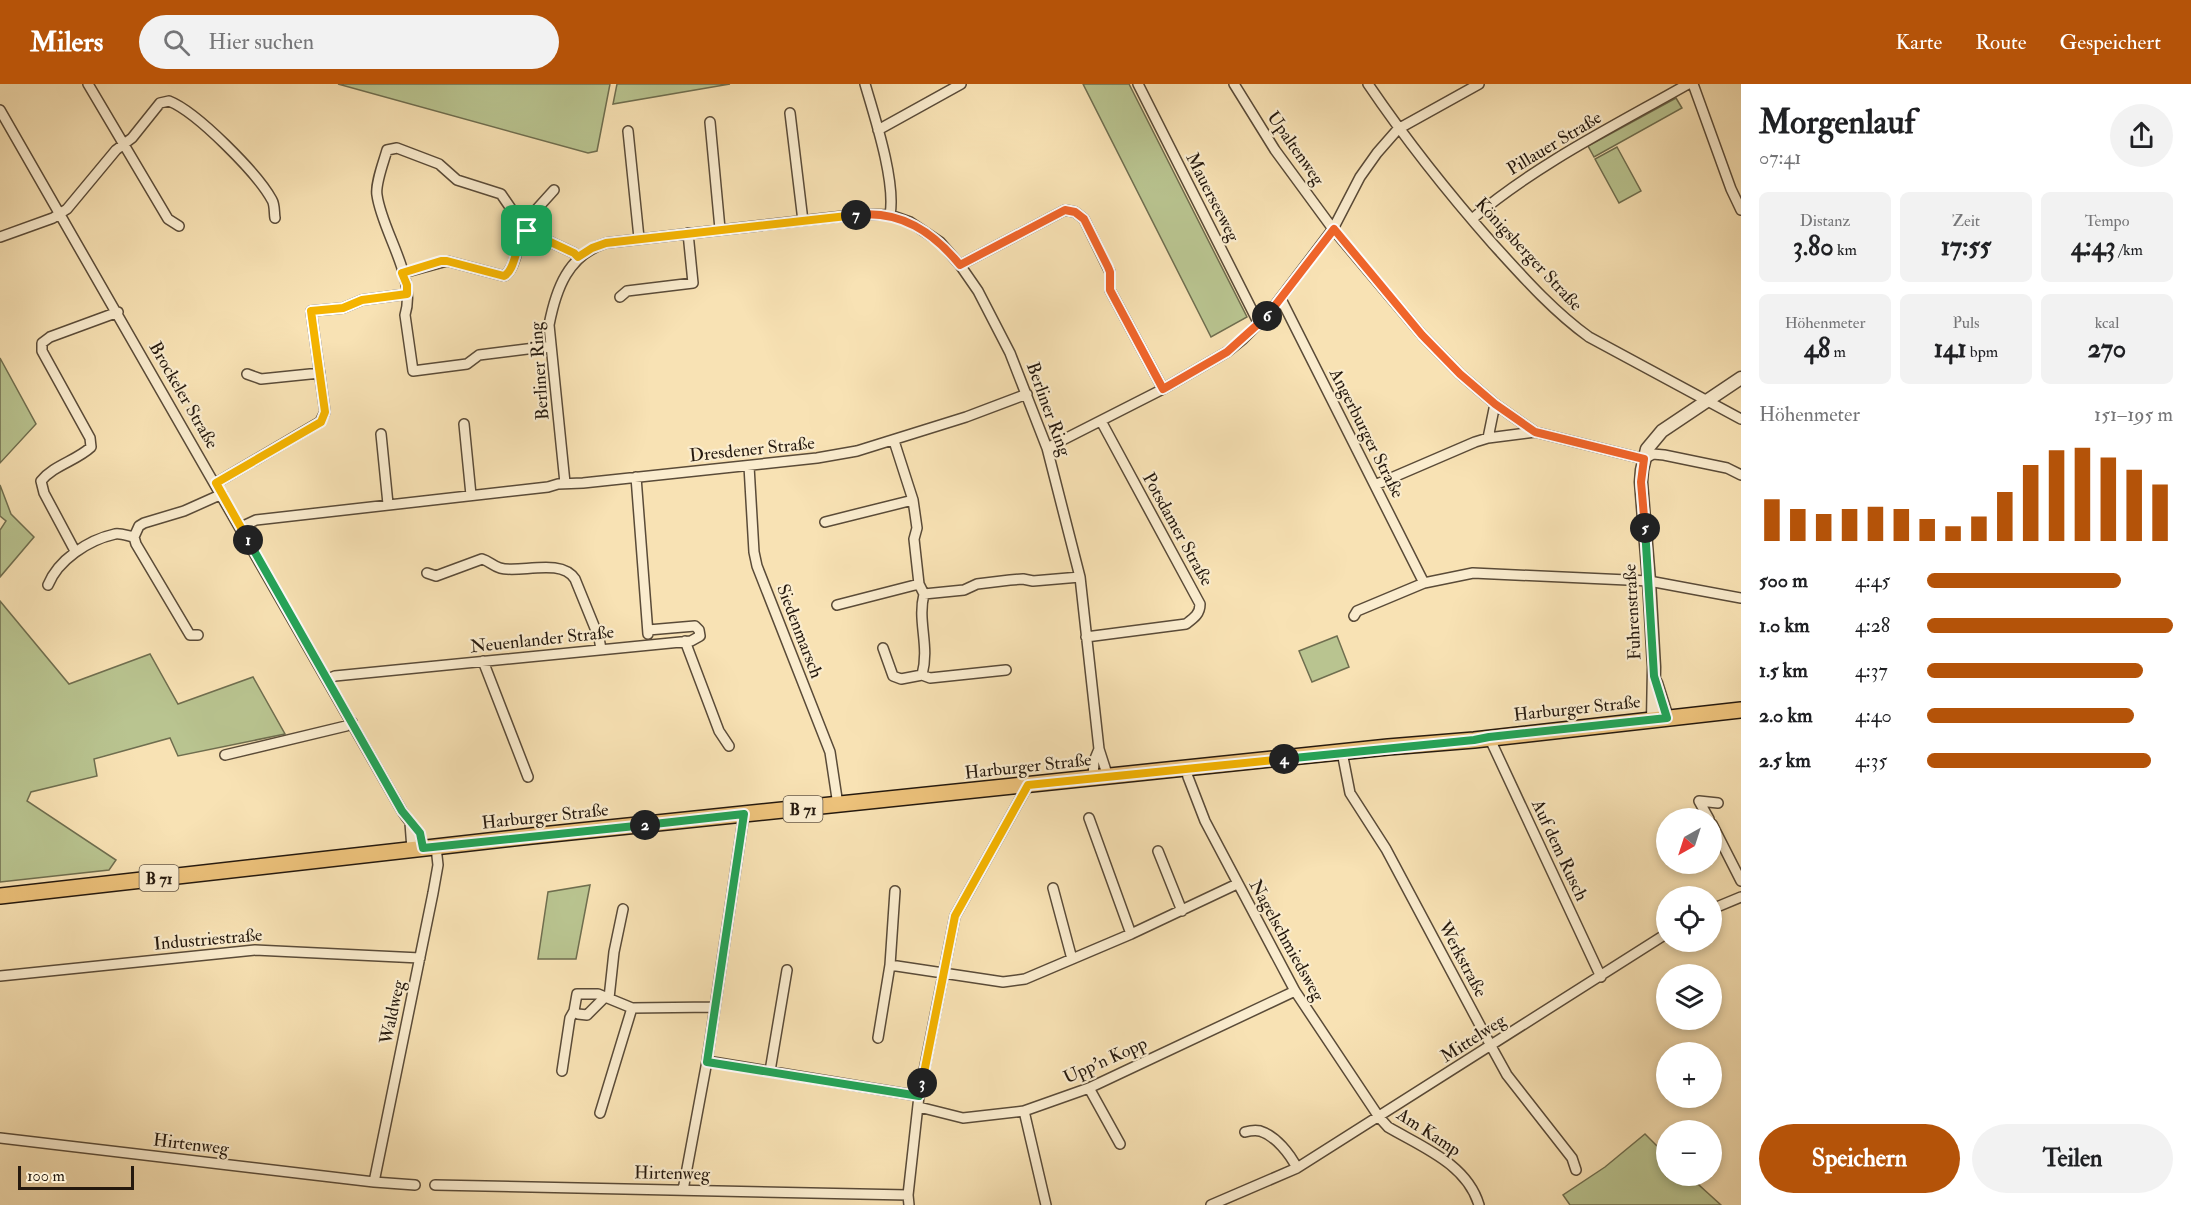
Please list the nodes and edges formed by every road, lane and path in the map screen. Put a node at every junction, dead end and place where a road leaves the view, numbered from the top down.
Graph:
1 (88, 84) edge
2 (865, 84) edge
3 (961, 84) edge
4 (1138, 84) edge
5 (1234, 84) edge
6 (1368, 84) edge
7 (1479, 84) edge
8 (1688, 84) edge
9 (1693, 84) edge
10 (0, 110) edge
11 (790, 114) dead end
12 (710, 122) dead end
13 (1398, 129) junction
14 (878, 130) junction
15 (628, 131) dead end
16 (124, 144) junction
17 (554, 190) dead end
18 (1741, 210) edge
19 (61, 213) junction
20 (890, 215) junction
21 (275, 218) dead end
22 (1472, 219) junction
23 (803, 221) junction
24 (179, 226) dead end
25 (527, 226) junction
26 (1334, 229) junction
27 (720, 230) junction
28 (688, 233) junction
29 (0, 237) edge
30 (639, 238) junction
31 (578, 257) junction
32 (960, 265) junction
33 (402, 273) junction
34 (407, 294) junction
35 (620, 297) dead end
36 (1281, 299) junction
37 (118, 312) junction
38 (1259, 324) junction
39 (551, 346) junction
40 (320, 372) junction
41 (247, 374) dead end
42 (1741, 378) edge
43 (1163, 389) junction
44 (1027, 394) junction
45 (1706, 401) junction
46 (1495, 404) junction
47 (1741, 419) edge
48 (1101, 421) junction
49 (464, 424) dead end
50 (1535, 432) junction
51 (381, 434) dead end
52 (1488, 438) junction
53 (894, 441) junction
54 (1047, 448) junction
55 (1644, 459) junction
56 (749, 466) junction
57 (1741, 475) edge
58 (636, 477) junction
59 (216, 483) junction
60 (565, 483) junction
61 (1375, 485) junction
62 (222, 494) junction
63 (471, 495) junction
64 (913, 500) junction
65 (388, 504) junction
66 (825, 522) dead end
67 (241, 527) junction
68 (134, 537) junction
69 (75, 551) junction
70 (428, 573) dead end
71 (1080, 577) junction
72 (1649, 581) junction
73 (1424, 583) junction
74 (919, 584) junction
75 (48, 585) dead end
76 (924, 594) junction
77 (1741, 598) edge
78 (837, 605) dead end
79 (1354, 616) dead end
80 (648, 630) junction
81 (198, 635) dead end
82 (1086, 637) junction
83 (685, 641) junction
84 (648, 645) junction
85 (882, 648) dead end
86 (601, 649) junction
87 (483, 661) junction
88 (1006, 670) dead end
89 (922, 675) junction
90 (328, 679) junction
91 (1741, 710) edge
92 (1660, 719) junction
93 (352, 722) junction
94 (1489, 737) junction
95 (729, 746) dead end
96 (1099, 749) junction
97 (1342, 752) junction
98 (225, 755) dead end
99 (1186, 769) junction
100 (528, 777) dead end
101 (1100, 778) junction
102 (1028, 785) junction
103 (1718, 803) dead end
104 (838, 805) junction
105 (1703, 808) edge
106 (744, 814) junction
107 (1089, 818) dead end
108 (1722, 844) edge
109 (424, 848) junction
110 (1158, 851) dead end
111 (1741, 881) edge
112 (1237, 884) junction
113 (1053, 888) dead end
114 (895, 891) dead end
115 (0, 896) edge
116 (1741, 897) edge
117 (1722, 905) edge
118 (623, 909) dead end
119 (1182, 911) junction
120 (1131, 934) junction
121 (1656, 941) edge
122 (420, 958) junction
123 (1072, 959) junction
124 (890, 965) junction
125 (787, 970) dead end
126 (945, 974) junction
127 (0, 976) edge
128 (1601, 977) junction
129 (1295, 991) junction
130 (607, 998) junction
131 (715, 1007) junction
132 (632, 1008) junction
133 (574, 1011) junction
134 (878, 1038) dead end
135 (1491, 1047) junction
136 (707, 1062) junction
137 (562, 1071) dead end
138 (770, 1071) junction
139 (1089, 1088) junction
140 (919, 1101) junction
141 (1024, 1111) junction
142 (600, 1113) dead end
143 (1379, 1117) junction
144 (1245, 1132) dead end
145 (0, 1138) edge
146 (1120, 1144) dead end
147 (1297, 1168) junction
148 (1576, 1170) dead end
149 (374, 1182) junction
150 (414, 1185) dead end
151 (435, 1185) dead end
152 (683, 1190) junction
153 (909, 1200) edge
154 (1046, 1205) edge
155 (1211, 1205) edge
156 (1479, 1205) edge

1 - 16 street
2 - 14 street
3 - 14 street
4 - 38 street, Mauerseeweg
5 - 26 street, Upaltenweg
6 - 13 street, Königsberger Straße
7 - 13 street
8 - 22 street, Pillauer Straße
9 - 18 street
10 - 19 street, Brockeler Straße
11 - 23 street
12 - 27 street
13 - 22 street, Königsberger Straße
13 - 26 street
14 - 20 street
15 - 30 street
16 - 19 street
16 - 21 street
16 - 24 street
17 - 25 street
19 - 29 street
19 - 37 street, Brockeler Straße
20 - 23 street, Berliner Ring
20 - 32 street, Berliner Ring
22 - 45 street, Königsberger Straße
23 - 27 street, Berliner Ring
25 - 31 street
25 - 33 street
25 - 33 street
26 - 36 street
26 - 46 street, Upaltenweg
27 - 28 street, Berliner Ring
28 - 30 street, Berliner Ring
28 - 35 street
30 - 31 street, Berliner Ring
31 - 39 street, Berliner Ring
32 - 43 street
32 - 44 street, Berliner Ring
33 - 34 street
34 - 39 street
34 - 40 street
36 - 38 street
36 - 61 street, Angerburger Straße
37 - 59 street, Brockeler Straße
37 - 69 street
38 - 43 street
39 - 60 street, Berliner Ring
40 - 41 street
40 - 59 street
42 - 45 street, Fuhrenstraße
43 - 48 street
44 - 53 street, Dresdener Straße
44 - 54 street, Berliner Ring
45 - 47 street, Königsberger Straße
45 - 55 street, Fuhrenstraße
46 - 50 street, Upaltenweg
46 - 52 street
48 - 54 street
48 - 82 street, Potsdamer Straße
49 - 63 street
50 - 52 street
50 - 55 street
51 - 65 street
52 - 61 street
53 - 56 street, Dresdener Straße
53 - 64 street
54 - 71 street, Berliner Ring
55 - 57 street
55 - 72 street, Fuhrenstraße
56 - 58 street, Dresdener Straße
56 - 104 street, Siedenmarsch
58 - 60 street, Dresdener Straße
58 - 80 street
59 - 62 street, Brockeler Straße
60 - 63 street, Dresdener Straße
61 - 73 street, Angerburger Straße
62 - 67 street, Brockeler Straße
62 - 68 street
63 - 65 street, Dresdener Straße
64 - 66 street
64 - 74 street
65 - 67 street, Dresdener Straße
67 - 90 street, Brockeler Straße
68 - 69 street
68 - 81 street
69 - 75 street
70 - 86 street
71 - 76 street
71 - 82 street, Berliner Ring
72 - 73 street
72 - 77 street
72 - 92 street, Fuhrenstraße
73 - 79 street
74 - 76 street
74 - 78 street
76 - 89 street
80 - 83 street
80 - 84 street
82 - 96 street, Berliner Ring
83 - 84 street, Neuenlander Straße
83 - 95 street
84 - 86 street, Neuenlander Straße
85 - 89 street
86 - 87 street, Neuenlander Straße
87 - 90 street, Neuenlander Straße
87 - 100 street
88 - 89 street
90 - 93 street, Brockeler Straße
91 - 92 main road, Harburger Straße / B 71
92 - 94 main road, Harburger Straße / B 71
93 - 98 street
93 - 109 street, Brockeler Straße
94 - 97 main road, Harburger Straße / B 71
94 - 128 street, Auf dem Rusch
96 - 101 street, Berliner Ring
96 - 101 street, Berliner Ring
97 - 99 main road, Harburger Straße / B 71
97 - 135 street, Werkstraße
99 - 101 main road, Harburger Straße / B 71
99 - 112 street, Nagelschmiedsweg
101 - 102 main road, Harburger Straße / B 71
102 - 104 main road, Harburger Straße / B 71
102 - 126 street
103 - 105 street
104 - 106 main road, Harburger Straße / B 71
106 - 109 main road, Harburger Straße / B 71
106 - 131 street
107 - 120 street
108 - 111 street
109 - 115 main road, Harburger Straße / B 71
109 - 122 street, Waldweg
110 - 119 street
112 - 119 street
112 - 129 street, Nagelschmiedsweg
113 - 123 street
114 - 124 street
116 - 117 street
118 - 130 street
119 - 120 street
120 - 123 street
121 - 128 street, Mittelweg
122 - 127 street, Industriestraße
122 - 149 street, Waldweg
123 - 126 street
124 - 126 street
124 - 134 street
125 - 138 street
126 - 140 street
128 - 135 street, Mittelweg
129 - 139 street, Upp'n Kopp
129 - 143 street, Nagelschmiedsweg
130 - 132 street
130 - 133 street
130 - 133 street
131 - 132 street
131 - 136 street
132 - 142 street
133 - 137 street
135 - 143 street, Mittelweg
135 - 148 street, Werkstraße
136 - 138 street, Upp'n Kopp
136 - 152 street
138 - 140 street, Upp'n Kopp
139 - 141 street, Upp'n Kopp
139 - 146 street
140 - 141 street, Upp'n Kopp
140 - 153 street
141 - 154 street
143 - 147 street, Mittelweg
143 - 156 street, Am Kamp
144 - 147 street
145 - 149 street, Hirtenweg
147 - 155 street, Mittelweg
149 - 150 street, Hirtenweg
151 - 152 street, Hirtenweg
152 - 153 street, Hirtenweg

